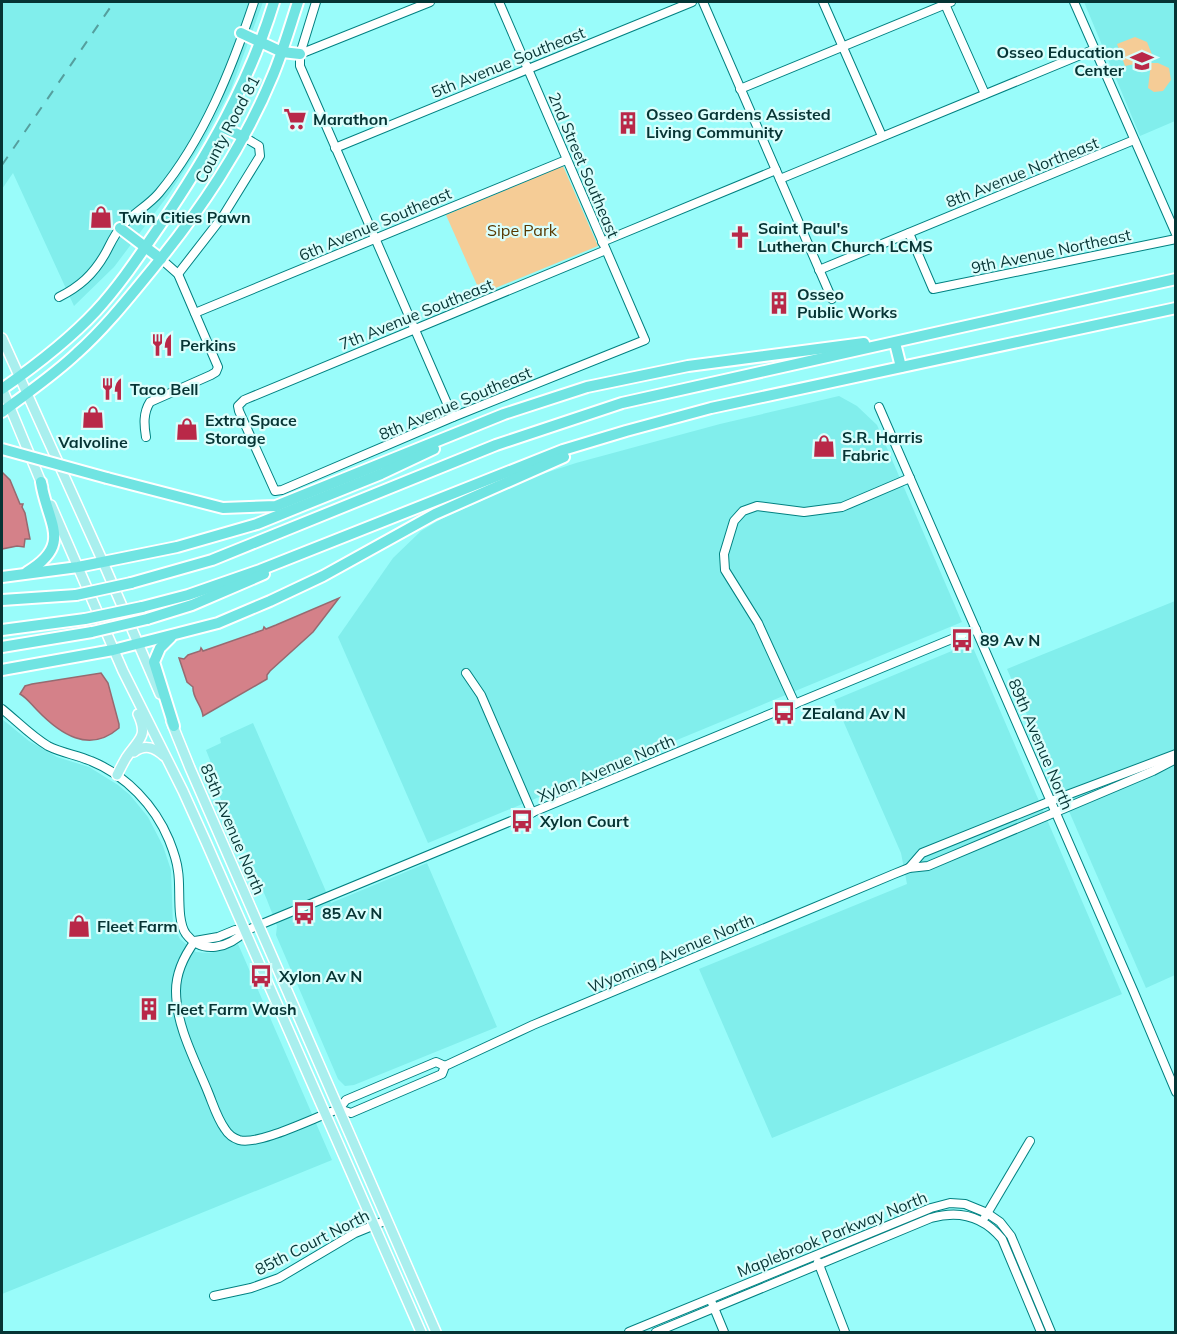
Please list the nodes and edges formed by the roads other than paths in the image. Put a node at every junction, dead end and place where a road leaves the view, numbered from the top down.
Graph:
1 (254, 2) edge
2 (274, 2) edge
3 (298, 2) edge
4 (316, 2) edge
5 (430, 2) edge
6 (499, 2) edge
7 (692, 2) edge
8 (703, 2) edge
9 (823, 2) edge
10 (947, 2) edge
11 (1074, 2) edge
12 (242, 33) junction
13 (261, 42) junction
14 (843, 46) junction
15 (1095, 49) junction
16 (282, 51) junction
17 (300, 54) junction
18 (527, 69) junction
19 (740, 88) junction
20 (985, 94) junction
21 (222, 127) junction
22 (882, 136) junction
23 (244, 137) junction
24 (1134, 140) junction
25 (335, 148) junction
26 (566, 160) junction
27 (776, 170) junction
28 (780, 179) junction
29 (120, 228) junction
30 (909, 233) junction
31 (1176, 234) edge
32 (374, 238) junction
33 (1176, 239) edge
34 (602, 242) junction
35 (145, 247) junction
36 (606, 250) junction
37 (161, 259) junction
38 (819, 270) junction
39 (178, 274) junction
40 (1176, 279) edge
41 (59, 297) dead end
42 (832, 299) dead end
43 (1176, 308) edge
44 (195, 313) junction
45 (414, 329) junction
46 (942, 333) junction
47 (2, 338) edge
48 (645, 340) joint
49 (895, 343) junction
50 (901, 367) junction
51 (20, 376) junction
52 (2, 389) edge
53 (28, 394) junction
54 (879, 407) dead end
55 (5, 409) edge
56 (504, 414) junction
57 (453, 417) junction
58 (626, 431) junction
59 (146, 437) dead end
60 (2, 448) edge
61 (910, 478) junction
62 (41, 482) junction
63 (275, 491) joint
64 (297, 555) junction
65 (103, 562) junction
66 (78, 567) junction
67 (23, 574) junction
68 (2, 577) edge
69 (2, 600) edge
70 (976, 629) junction
71 (2, 630) edge
72 (175, 634) junction
73 (138, 643) junction
74 (2, 646) edge
75 (113, 650) junction
76 (2, 670) edge
77 (466, 673) dead end
78 (127, 681) junction
79 (795, 704) junction
80 (2, 709) edge
81 (174, 726) junction
82 (1176, 754) edge
83 (127, 757) junction
84 (166, 758) junction
85 (1176, 759) edge
86 (117, 775) junction
87 (1051, 801) junction
88 (1055, 812) junction
89 (532, 813) junction
90 (909, 867) junction
91 (258, 926) junction
92 (245, 931) junction
93 (195, 941) junction
94 (445, 1066) junction
95 (1176, 1092) edge
96 (339, 1109) junction
97 (326, 1113) junction
98 (1030, 1141) dead end
99 (987, 1213) junction
100 (387, 1220) junction
101 (982, 1221) junction
102 (374, 1225) junction
103 (815, 1255) junction
104 (819, 1265) junction
105 (214, 1296) dead end
106 (710, 1298) junction
107 (714, 1308) junction
108 (421, 1332) edge
109 (436, 1332) edge
110 (629, 1332) edge
111 (656, 1332) edge
112 (724, 1332) edge
113 (845, 1332) edge
114 (1041, 1332) edge
115 (1052, 1332) edge

1 - 12 street
2 - 13 highway, County Road 81
3 - 16 highway, County Road 81
4 - 17 street
5 - 17 street
6 - 18 street, 2nd Street Southeast
7 - 18 street, 5th Avenue Southeast
8 - 19 street
9 - 14 street
10 - 14 street
10 - 20 street
11 - 15 street
12 - 13 highway
12 - 29 street
13 - 16 highway
13 - 21 highway, County Road 81
14 - 19 street
14 - 22 street
15 - 20 street
15 - 24 street
16 - 17 highway
16 - 23 highway, County Road 81
17 - 25 street
18 - 25 street, 5th Avenue Southeast
18 - 26 street, 2nd Street Southeast
19 - 27 street
20 - 22 street
21 - 23 highway
21 - 35 highway, County Road 81
22 - 28 street
23 - 37 highway, County Road 81
23 - 39 street
24 - 30 street, 8th Avenue Northeast
24 - 31 street
25 - 32 street
26 - 32 street, 6th Avenue Southeast
26 - 34 street, 2nd Street Southeast
27 - 28 street
27 - 34 street
28 - 38 street
29 - 35 highway
29 - 41 street
30 - 33 street, 9th Avenue Northeast
30 - 38 street, 8th Avenue Northeast
32 - 44 street, 6th Avenue Southeast
32 - 45 street
34 - 36 street, 2nd Street Southeast
35 - 37 highway
35 - 51 highway, County Road 81
36 - 45 street, 7th Avenue Southeast
36 - 48 street, 2nd Street Southeast
37 - 39 street
37 - 53 highway, County Road 81
38 - 42 street
39 - 44 street
40 - 46 highway
43 - 50 highway
44 - 59 street
45 - 57 street
45 - 63 street, 7th Avenue Southeast
46 - 49 highway
46 - 56 highway
47 - 51 main road, 85th Avenue North
48 - 57 street, 8th Avenue Southeast
49 - 50 highway
49 - 69 highway, bridge
50 - 58 highway
51 - 52 highway, County Road 81
51 - 53 main road, 85th Avenue North
52 - 55 main road, 85th Avenue North
53 - 55 highway, County Road 81
53 - 65 main road, 85th Avenue North
54 - 61 street, 89th Avenue North
55 - 62 main road, 85th Avenue North
56 - 60 highway, bridge
56 - 65 highway
57 - 63 street, 8th Avenue Southeast
58 - 64 highway
58 - 72 highway
61 - 70 street, 89th Avenue North
61 - 79 street
62 - 66 main road, 85th Avenue North
62 - 67 highway
64 - 71 highway, bridge
64 - 74 highway, bridge
65 - 66 highway
65 - 73 main road, 85th Avenue North
66 - 67 highway
66 - 75 main road, 85th Avenue North
67 - 68 highway
70 - 79 street, Xylon Avenue North
70 - 87 street, 89th Avenue North
72 - 73 highway
72 - 81 highway
73 - 75 highway
73 - 81 main road, 85th Avenue North
75 - 76 highway
75 - 78 main road, 85th Avenue North
77 - 89 street
78 - 83 main road
78 - 84 main road, 85th Avenue North
79 - 89 street, Xylon Avenue North
80 - 86 street
81 - 91 main road, 85th Avenue North
82 - 87 street, Wyoming Avenue North
83 - 84 main road
83 - 86 main road
84 - 92 main road, 85th Avenue North
85 - 88 street, Wyoming Avenue North
86 - 93 street
87 - 88 street, 89th Avenue North
87 - 90 street, Wyoming Avenue North
88 - 90 street, Wyoming Avenue North
88 - 95 street, 89th Avenue North
89 - 91 street, Xylon Avenue North
90 - 94 street, Wyoming Avenue North
91 - 92 street, Xylon Avenue North
91 - 96 main road, 85th Avenue North
92 - 93 street, Xylon Avenue North
92 - 97 main road, 85th Avenue North
93 - 97 street, Wyoming Avenue North
94 - 96 street, Wyoming Avenue North
94 - 96 street, Wyoming Avenue North
96 - 97 street, Wyoming Avenue North
96 - 100 main road, 85th Avenue North
97 - 102 main road, 85th Avenue North
98 - 99 street
99 - 101 street
99 - 103 street, Maplebrook Parkway North
99 - 115 street, Maplebrook Parkway North
100 - 102 street, 85th Court North
100 - 109 main road, 85th Avenue North
101 - 104 street, Maplebrook Parkway North
101 - 114 street
102 - 105 street, 85th Court North
102 - 108 main road, 85th Avenue North
103 - 104 street
103 - 106 street, Maplebrook Parkway North
104 - 107 street, Maplebrook Parkway North
104 - 113 street
106 - 107 street
106 - 110 street, Maplebrook Parkway North
107 - 111 street, Maplebrook Parkway North
107 - 112 street

